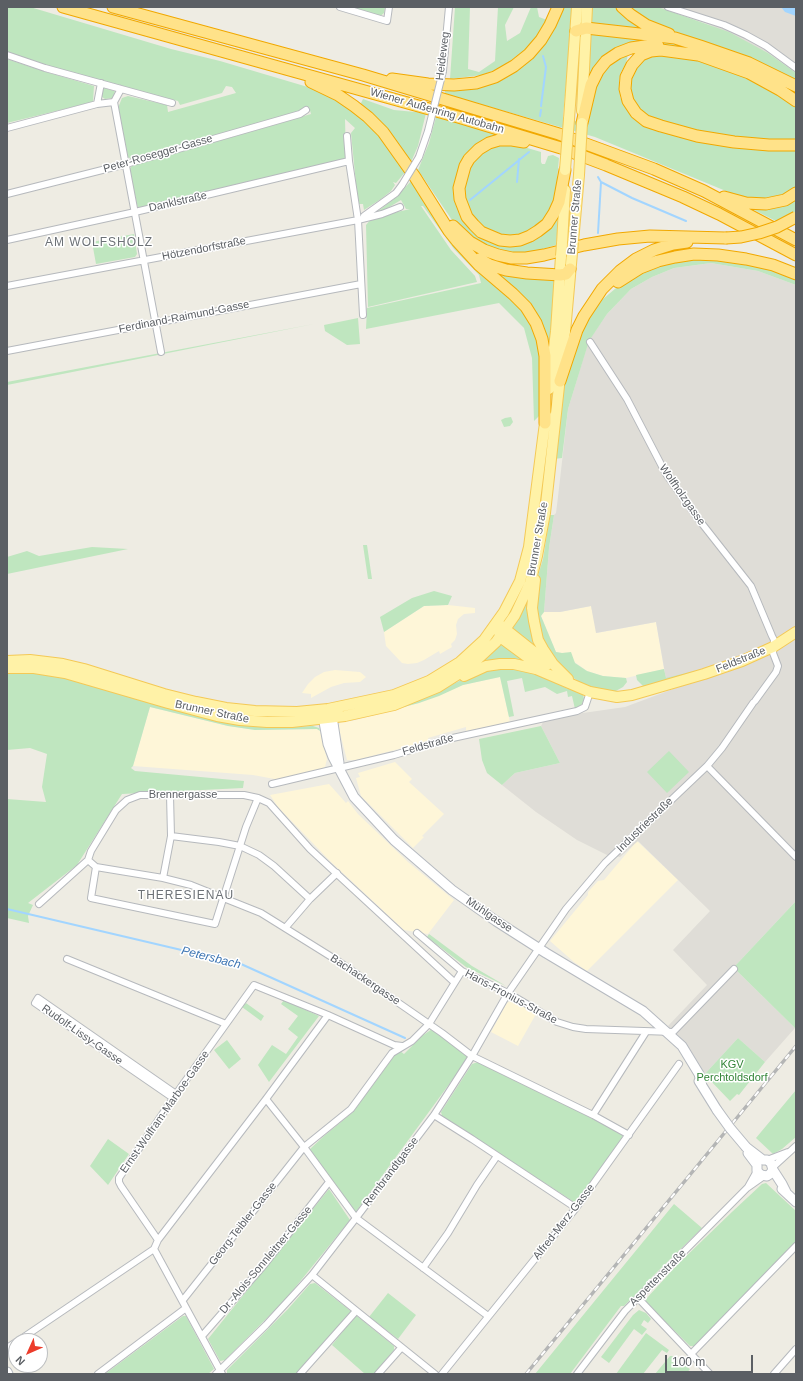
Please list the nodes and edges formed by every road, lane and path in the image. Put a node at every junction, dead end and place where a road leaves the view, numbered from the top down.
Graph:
1 (63, 7) edge
2 (113, 7) edge
3 (340, 7) edge
4 (389, 7) edge
5 (449, 7) edge
6 (558, 7) edge
7 (577, 7) edge
8 (587, 7) edge
9 (622, 7) edge
10 (668, 7) edge
11 (581, 30) junction
12 (675, 38) junction
13 (7, 55) edge
14 (698, 55) junction
15 (249, 59) junction
16 (796, 68) edge
17 (768, 72) junction
18 (363, 75) junction
19 (101, 83) junction
20 (796, 86) edge
21 (121, 88) junction
22 (796, 90) edge
23 (796, 101) edge
24 (114, 102) junction
25 (97, 104) junction
26 (172, 104) dead end
27 (306, 110) dead end
28 (582, 123) junction
29 (7, 128) edge
30 (347, 136) dead end
31 (796, 145) edge
32 (561, 148) junction
33 (349, 161) junction
34 (126, 164) junction
35 (565, 170) junction
36 (415, 177) junction
37 (704, 191) junction
38 (796, 193) edge
39 (7, 194) edge
40 (400, 207) dead end
41 (135, 212) junction
42 (796, 218) edge
43 (358, 220) junction
44 (726, 238) junction
45 (7, 240) edge
46 (796, 240) edge
47 (465, 250) junction
48 (796, 254) edge
49 (144, 260) junction
50 (570, 269) junction
51 (796, 274) edge
52 (560, 275) junction
53 (362, 284) junction
54 (7, 286) edge
55 (590, 308) junction
56 (363, 315) dead end
57 (156, 323) junction
58 (590, 342) dead end
59 (7, 351) edge
60 (161, 352) dead end
61 (560, 381) junction
62 (545, 423) junction
63 (545, 513) junction
64 (501, 629) junction
65 (796, 632) edge
66 (773, 647) junction
67 (7, 661) edge
68 (7, 668) edge
69 (451, 680) junction
70 (568, 681) junction
71 (590, 692) junction
72 (328, 716) junction
73 (707, 766) junction
74 (339, 768) junction
75 (272, 784) dead end
76 (170, 795) junction
77 (258, 798) junction
78 (171, 836) junction
79 (240, 846) junction
80 (796, 857) edge
81 (88, 860) junction
82 (96, 867) junction
83 (337, 874) junction
84 (163, 878) junction
85 (224, 898) junction
86 (310, 900) junction
87 (39, 904) dead end
88 (286, 927) junction
89 (417, 933) dead end
90 (538, 948) junction
91 (67, 959) dead end
92 (734, 969) dead end
93 (462, 971) junction
94 (454, 982) junction
95 (508, 993) junction
96 (328, 1015) junction
97 (226, 1024) junction
98 (429, 1024) junction
99 (646, 1032) junction
100 (666, 1032) junction
101 (402, 1046) junction
102 (472, 1056) junction
103 (679, 1064) dead end
104 (175, 1096) junction
105 (266, 1099) junction
106 (434, 1115) junction
107 (593, 1115) junction
108 (629, 1135) junction
109 (796, 1146) edge
110 (304, 1147) junction
111 (498, 1156) junction
112 (765, 1168) junction
113 (329, 1182) junction
114 (796, 1202) edge
115 (576, 1208) junction
116 (356, 1218) junction
117 (158, 1240) junction
118 (796, 1246) edge
119 (154, 1249) junction
120 (423, 1268) junction
121 (312, 1275) junction
122 (638, 1298) junction
123 (182, 1300) junction
124 (186, 1308) junction
125 (356, 1311) junction
126 (488, 1316) junction
127 (30, 1333) edge
128 (202, 1336) junction
129 (401, 1348) junction
130 (796, 1349) edge
131 (690, 1354) junction
132 (219, 1373) edge
133 (98, 1374) edge
134 (300, 1374) edge
135 (378, 1374) edge
136 (435, 1374) edge
137 (442, 1374) edge
138 (577, 1374) edge
139 (710, 1374) edge
140 (774, 1374) edge

1 - 15 highway, Wiener Außenring Autobahn
2 - 18 highway, Wiener Außenring Autobahn
3 - 4 street
5 - 43 street, Heideweg, bridge
6 - 18 highway
7 - 11 main road, Brunner Straße
8 - 11 main road, Brunner Straße
9 - 12 highway
10 - 16 street
11 - 12 highway
11 - 28 main road, Brunner Straße
11 - 35 main road, Brunner Straße, bridge
12 - 17 highway
13 - 19 street
14 - 23 highway
14 - 28 highway
14 - 31 highway
15 - 32 highway, Wiener Außenring Autobahn
15 - 36 highway
17 - 20 highway
17 - 22 highway
18 - 37 highway, Wiener Außenring Autobahn
19 - 21 street
19 - 25 street
21 - 24 street
21 - 26 street
24 - 25 street
24 - 34 street
25 - 29 street
27 - 34 street, Peter-Rosegger-Gasse
28 - 50 main road, Brunner Straße, bridge
30 - 33 street
32 - 35 highway
32 - 48 highway, Wiener Außenring Autobahn
33 - 41 street, Danklstraße
33 - 43 street
34 - 39 street, Peter-Rosegger-Gasse
34 - 41 street
35 - 52 main road, Brunner Straße, bridge
36 - 44 highway
36 - 47 highway
37 - 38 highway
37 - 46 highway, Wiener Außenring Autobahn
40 - 43 street, Hötzendorfstraße
41 - 45 street, Danklstraße
41 - 49 street
42 - 44 highway, bridge
43 - 49 street, Hötzendorfstraße
43 - 53 street
44 - 55 highway
47 - 52 highway
47 - 62 highway
49 - 54 street, Hötzendorfstraße
49 - 57 street
50 - 52 highway
50 - 61 main road, Brunner Straße
51 - 55 highway
52 - 62 main road, Brunner Straße
53 - 56 street
53 - 57 street, Ferdinand-Raimund-Gasse
55 - 61 highway
57 - 59 street, Ferdinand-Raimund-Gasse
57 - 60 street
58 - 66 street, Wolfholzgasse
61 - 63 main road, Brunner Straße
62 - 64 main road, Brunner Straße
63 - 64 main road, Brunner Straße
63 - 70 main road
64 - 69 main road, Brunner Straße
64 - 70 main road
64 - 72 main road, Brunner Straße
65 - 66 main road, Feldstraße
66 - 71 main road, Feldstraße
66 - 73 street, Industriestraße
67 - 72 main road, Brunner Straße
68 - 72 main road, Brunner Straße
69 - 70 main road
69 - 72 main road, Brunner Straße
70 - 71 main road, Feldstraße
71 - 74 street, Feldstraße
72 - 74 street, Mühlgasse
73 - 80 street
73 - 90 street, Industriestraße
74 - 75 street, Feldstraße
74 - 90 street, Mühlgasse
76 - 77 street, Brennergasse
76 - 78 street
76 - 81 street, Brennergasse
77 - 79 street
77 - 83 street, Hans-Fronius-Straße
78 - 79 street
78 - 84 street
79 - 85 street
79 - 86 street
81 - 82 street
81 - 87 street, Brennergasse
82 - 84 street, Bachackergasse
82 - 85 street
83 - 86 street
83 - 94 street, Hans-Fronius-Straße
84 - 85 street, Bachackergasse
85 - 88 street, Bachackergasse
86 - 88 street
88 - 98 street, Bachackergasse
89 - 93 street, Hans-Fronius-Straße
90 - 95 street, Rembrandtgasse
90 - 100 street, Mühlgasse
91 - 97 street
92 - 100 street
93 - 94 street, Georg-Teibler-Gasse
93 - 95 street, Hans-Fronius-Straße
94 - 98 street, Georg-Teibler-Gasse
95 - 99 street, Hans-Fronius-Straße
95 - 102 street, Rembrandtgasse
96 - 97 street, Ernst-Wolfram-Marboe-Gasse
96 - 101 street
96 - 105 street
97 - 104 street, Ernst-Wolfram-Marboe-Gasse
98 - 101 street, Georg-Teibler-Gasse
98 - 102 street, Bachackergasse
99 - 100 street, Hans-Fronius-Straße
99 - 107 street
100 - 112 street, Mühlgasse, bridge
101 - 110 street, Georg-Teibler-Gasse
102 - 106 street, Rembrandtgasse
102 - 107 street, Bachackergasse
103 - 108 street, Alfred-Merz-Gasse
104 - 104 street, Rudolf-Lissy-Gasse
104 - 117 street, Ernst-Wolfram-Marboe-Gasse
105 - 110 street
105 - 117 street
106 - 111 street
106 - 116 street, Rembrandtgasse
107 - 108 street, Bachackergasse
108 - 115 street, Alfred-Merz-Gasse
109 - 112 street, Aspettenstraße
110 - 113 street
110 - 123 street, Georg-Teibler-Gasse
111 - 115 street
111 - 120 street
112 - 114 street, Mühlgasse
112 - 122 street, Aspettenstraße
113 - 116 street
113 - 128 street, Dr.-Alois-Sonnleitner-Gasse
115 - 126 street, Alfred-Merz-Gasse
116 - 120 street
116 - 121 street, Rembrandtgasse
117 - 119 street
118 - 131 street
119 - 123 street
119 - 127 street
120 - 126 street
121 - 125 street
121 - 132 street, Rembrandtgasse
122 - 131 street
122 - 138 street, Aspettenstraße
123 - 124 street
124 - 128 street
124 - 133 street
125 - 129 street
125 - 134 street
126 - 137 street, Alfred-Merz-Gasse
128 - 132 street
129 - 135 street
129 - 136 street
130 - 140 street
131 - 139 street

